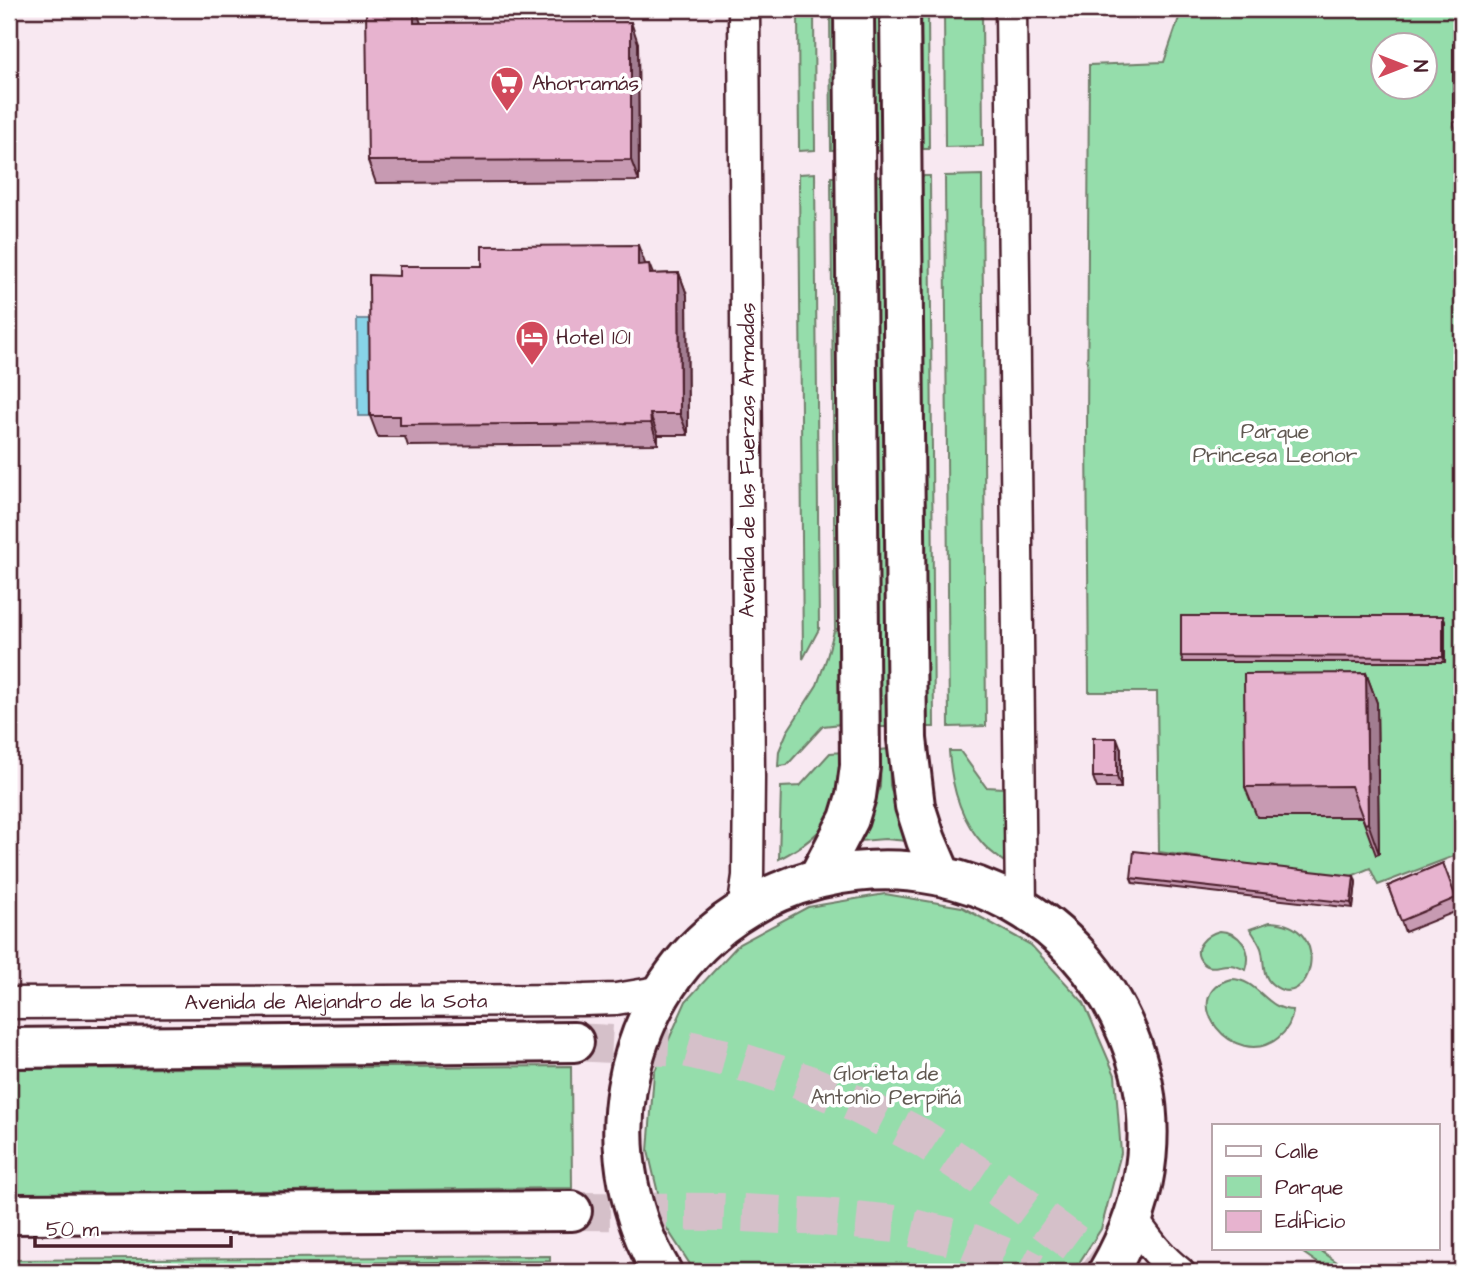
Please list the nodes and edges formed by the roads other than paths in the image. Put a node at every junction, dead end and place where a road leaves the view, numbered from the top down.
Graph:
1 (744, 9) edge
2 (854, 9) edge
3 (900, 9) edge
4 (1011, 9) edge
5 (941, 875) junction
6 (818, 878) junction
7 (1021, 907) junction
8 (743, 911) junction
9 (664, 991) junction
10 (9, 1003) edge
11 (574, 1042) tunnel mouth
12 (9, 1048) edge
13 (572, 1210) tunnel mouth
14 (9, 1214) edge
15 (1133, 1220) junction
16 (662, 1272) edge
17 (1108, 1272) edge
18 (1179, 1272) edge

1 - 8 street, Avenida de las Fuerzas Armadas
2 - 6 street
3 - 5 street
4 - 7 street
5 - 6 street
5 - 7 street
6 - 8 street
7 - 15 street
8 - 9 street
9 - 10 street, Avenida de Alejandro de la Sota
9 - 16 street
11 - 12 street, Avenida de Alejandro de la Sota
13 - 14 street
15 - 17 street
15 - 18 street

